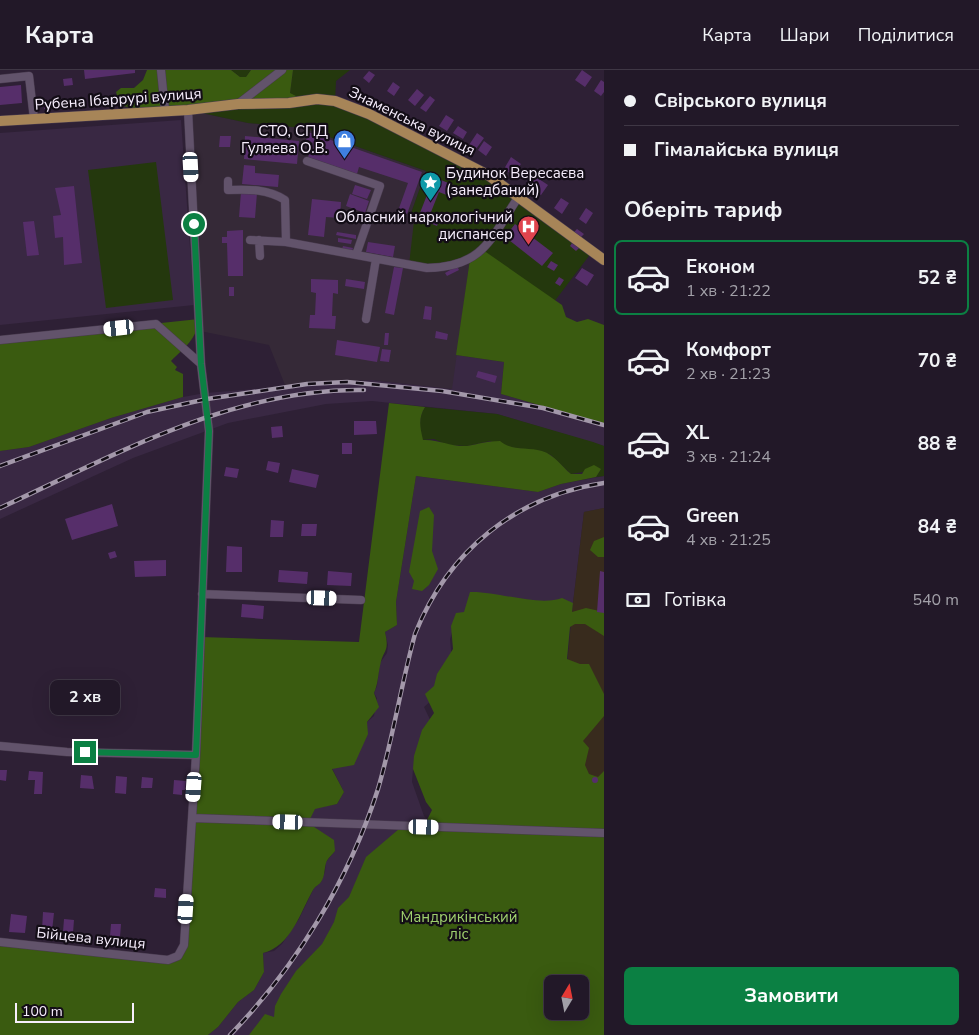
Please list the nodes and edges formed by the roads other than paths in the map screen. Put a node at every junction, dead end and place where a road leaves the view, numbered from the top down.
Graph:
1 (161, 70) edge
2 (282, 70) edge
3 (0, 79) edge
4 (238, 104) junction
5 (165, 110) junction
6 (188, 110) junction
7 (34, 119) junction
8 (0, 121) edge
9 (307, 162) dead end
10 (228, 181) dead end
11 (519, 196) junction
12 (286, 242) junction
13 (356, 255) junction
14 (260, 256) dead end
15 (376, 259) junction
16 (604, 260) edge
17 (366, 319) dead end
18 (0, 340) edge
19 (201, 364) junction
20 (202, 594) junction
21 (362, 600) dead end
22 (0, 746) edge
23 (196, 755) junction
24 (192, 818) junction
25 (604, 834) edge
26 (0, 942) edge

1 - 5 street
2 - 4 street
3 - 7 street
4 - 6 main road, Рубена Ібаррурі вулиця
4 - 11 main road, Знаменська вулиця
5 - 6 main road, Рубена Ібаррурі вулиця
5 - 7 main road, Рубена Ібаррурі вулиця
6 - 19 street
7 - 8 main road, Рубена Ібаррурі вулиця
9 - 13 street
10 - 12 street
11 - 15 street
11 - 16 main road, Знаменська вулиця
12 - 13 street
12 - 14 street
13 - 15 street
15 - 17 street
18 - 19 street
19 - 20 street
20 - 21 street
20 - 23 street
22 - 23 street
23 - 24 street
24 - 25 street
24 - 26 street, Бійцева вулиця

